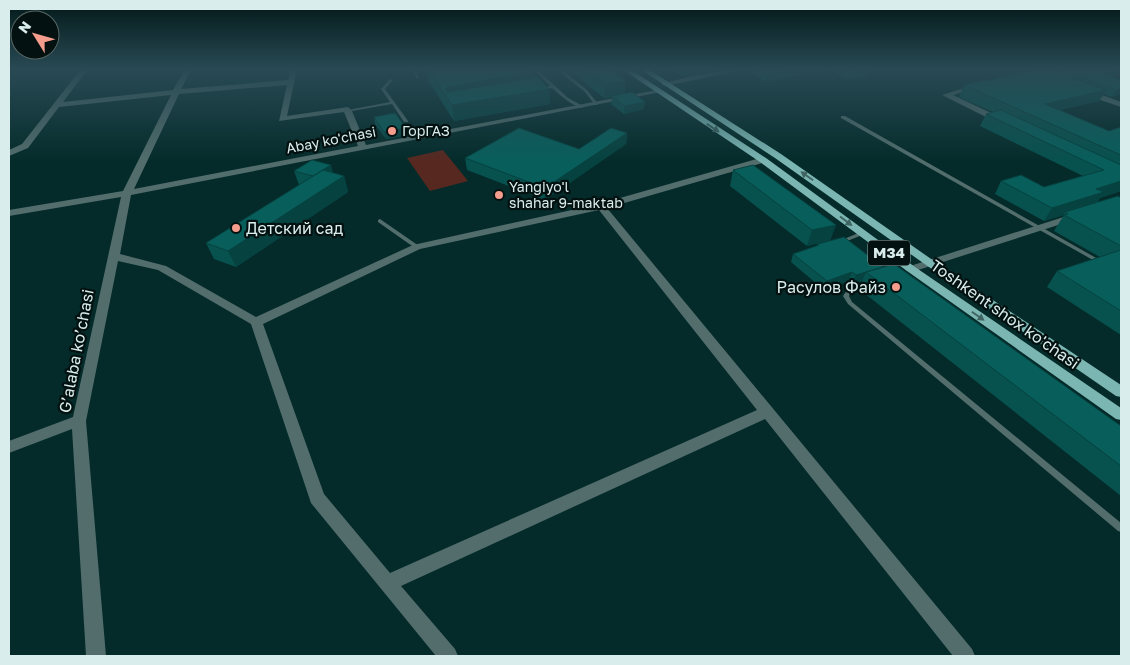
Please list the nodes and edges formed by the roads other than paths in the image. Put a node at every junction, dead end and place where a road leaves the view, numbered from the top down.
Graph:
1 (62, 100) edge
2 (103, 100) edge
3 (172, 100) edge
4 (287, 100) edge
5 (390, 100) edge
6 (569, 100) edge
7 (593, 100) edge
8 (612, 100) edge
9 (679, 100) edge
10 (683, 100) edge
11 (958, 100) edge
12 (1108, 100) edge
13 (392, 103) junction
14 (596, 104) junction
15 (58, 105) junction
16 (1121, 105) edge
17 (582, 107) junction
18 (348, 110) junction
19 (844, 117) dead end
20 (406, 121) dead end
21 (1008, 124) edge
22 (363, 148) junction
23 (9, 153) edge
24 (763, 160) junction
25 (128, 193) junction
26 (601, 207) junction
27 (9, 213) edge
28 (1085, 214) edge
29 (380, 222) dead end
30 (1039, 228) junction
31 (863, 233) junction
32 (834, 244) edge
33 (417, 247) junction
34 (113, 256) junction
35 (930, 263) junction
36 (1103, 264) edge
37 (911, 269) junction
38 (897, 272) edge
39 (878, 279) edge
40 (256, 322) junction
41 (1121, 392) edge
42 (767, 412) junction
43 (1121, 414) edge
44 (79, 421) junction
45 (9, 447) edge
46 (1121, 528) edge
47 (387, 583) junction
48 (96, 656) edge
49 (448, 656) edge
50 (965, 656) edge

1 - 15 street
2 - 15 street
3 - 25 street, G’alaba ko’chasi
4 - 18 street
5 - 13 lane
6 - 17 lane
7 - 14 lane
8 - 14 street, Abay ko'chasi
9 -> 24 main road, Toshkent shox ko'chasi / M34
35 -> 10 main road, Toshkent shox ko'chasi / M34
11 - 21 street
12 - 16 street
13 - 18 lane
13 - 20 lane
14 - 17 street, Abay ko'chasi
15 - 23 street
17 - 22 street, Abay ko'chasi
18 - 22 street
19 - 30 lane
22 - 25 street, Abay ko'chasi
24 - 26 street
24 -> 31 main road, Toshkent shox ko'chasi / M34
25 - 27 street, Abay ko'chasi
25 - 34 street, G’alaba ko’chasi
26 - 33 street
26 - 42 street
28 - 30 street
29 - 33 lane
30 - 35 street
30 - 36 lane
31 - 32 lane
31 - 37 main road, Toshkent shox ko'chasi / M34
33 - 40 street
34 - 40 street
34 - 44 street, G’alaba ko’chasi
35 - 37 street
35 - 41 main road, Toshkent shox ko'chasi / M34
37 - 38 lane
37 -> 43 main road, Toshkent shox ko'chasi / M34
39 - 46 lane
40 - 47 street
42 - 47 street
42 - 50 street
44 - 45 street
44 - 48 street, G’alaba ko’chasi
47 - 49 street

